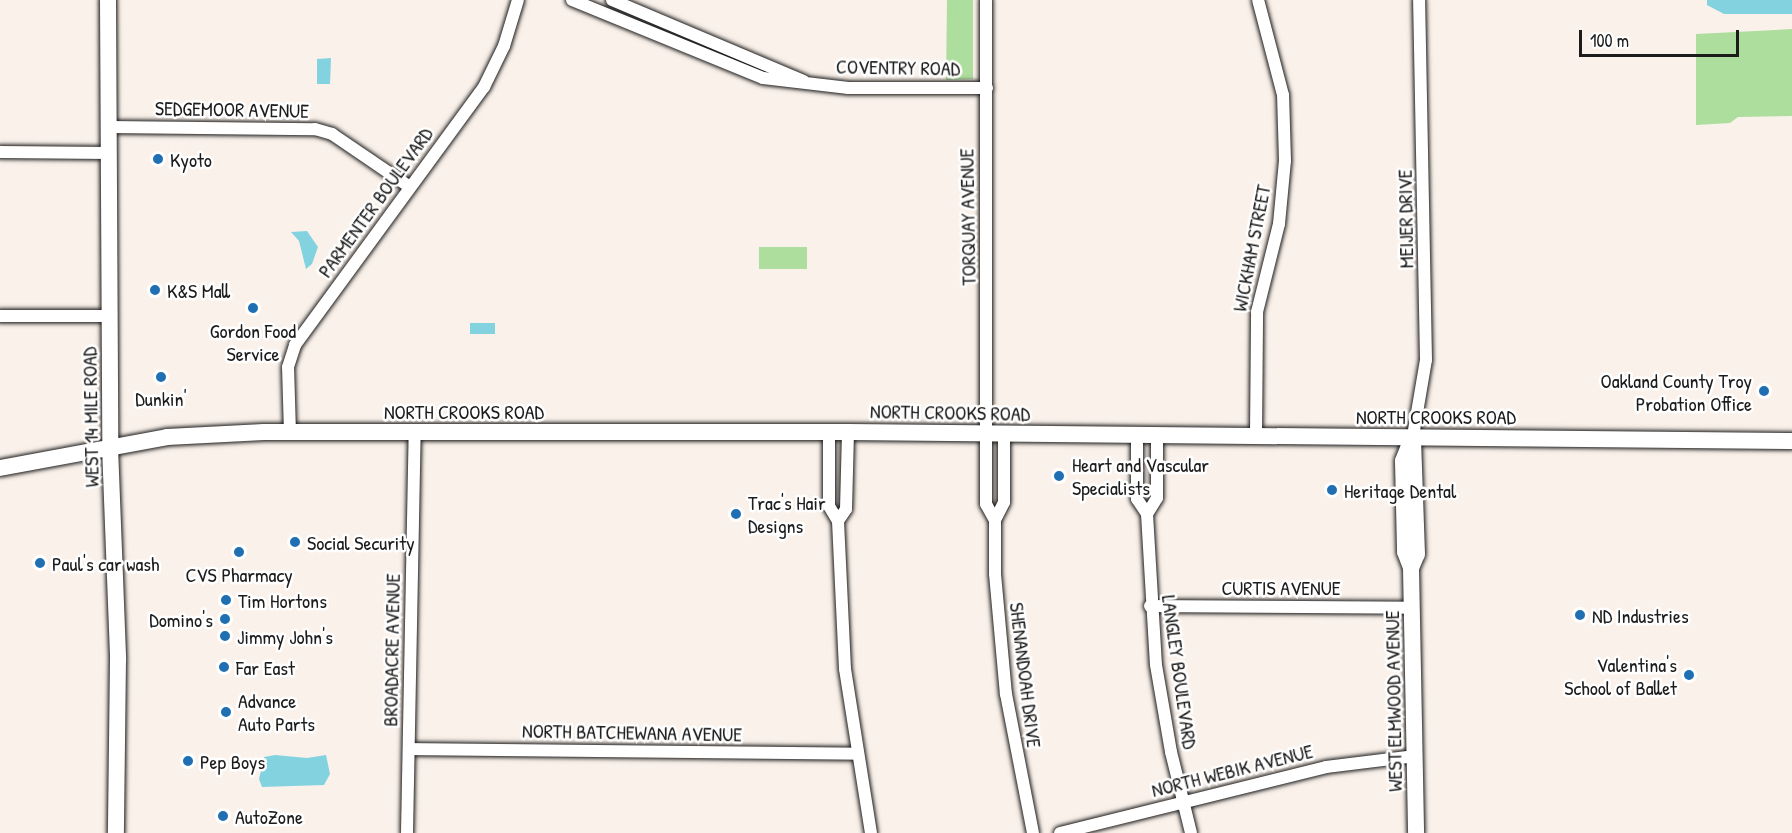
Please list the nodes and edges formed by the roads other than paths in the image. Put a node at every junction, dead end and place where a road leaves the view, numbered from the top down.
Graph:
1 (108, 0) edge
2 (518, 0) edge
3 (572, 0) edge
4 (612, 0) edge
5 (986, 0) edge
6 (1258, 0) edge
7 (1419, 0) edge
8 (808, 83) junction
9 (987, 88) junction
10 (109, 127) junction
11 (0, 152) edge
12 (109, 153) junction
13 (410, 187) junction
14 (0, 316) edge
15 (110, 316) junction
16 (415, 432) junction
17 (829, 432) junction
18 (848, 432) junction
19 (290, 433) junction
20 (986, 433) junction
21 (1004, 433) junction
22 (1137, 436) junction
23 (1157, 436) junction
24 (1256, 436) junction
25 (1413, 436) junction
26 (1792, 441) edge
27 (110, 447) junction
28 (0, 468) edge
29 (1147, 514) junction
30 (995, 520) junction
31 (838, 521) junction
32 (1150, 606) junction
33 (1412, 608) junction
34 (409, 749) junction
35 (856, 754) junction
36 (1414, 756) junction
37 (1183, 803) junction
38 (116, 833) edge
39 (407, 833) edge
40 (871, 833) edge
41 (1033, 833) edge
42 (1060, 833) edge
43 (1191, 833) edge
44 (1416, 833) edge

1 - 10 main road, WEST 14 MILE ROAD
2 - 13 street, PARMENTER BOULEVARD
3 - 8 street, COVENTRY ROAD
4 - 8 street, COVENTRY ROAD
5 - 9 street, TORQUAY AVENUE
6 - 24 street, WICKHAM STREET
7 - 25 street, MEIJER DRIVE
8 - 9 street, COVENTRY ROAD
9 - 20 street, TORQUAY AVENUE
10 - 12 main road, WEST 14 MILE ROAD
10 - 13 street, SEDGEMOOR AVENUE
11 - 12 street
12 - 15 main road, WEST 14 MILE ROAD
13 - 19 street, PARMENTER BOULEVARD
14 - 15 street
15 - 27 main road, WEST 14 MILE ROAD
16 - 17 main road, NORTH CROOKS ROAD
16 - 19 main road, NORTH CROOKS ROAD
16 - 34 street, BROADACRE AVENUE
17 - 18 main road, NORTH CROOKS ROAD
17 - 31 street
18 - 20 main road, NORTH CROOKS ROAD
18 - 31 street
19 - 27 main road, NORTH CROOKS ROAD
20 - 21 main road, NORTH CROOKS ROAD
20 - 30 street, SHENANDOAH DRIVE
21 - 22 main road, NORTH CROOKS ROAD
21 - 30 street, SHENANDOAH DRIVE
22 - 23 main road, NORTH CROOKS ROAD
22 - 29 street, LANGLEY BOULEVARD
23 - 24 main road, NORTH CROOKS ROAD
23 - 29 street, LANGLEY BOULEVARD
24 - 25 main road, NORTH CROOKS ROAD
25 - 26 main road, NORTH CROOKS ROAD
25 - 33 main road, WEST ELMWOOD AVENUE
27 - 28 main road, NORTH CROOKS ROAD
27 - 38 main road, WEST 14 MILE ROAD
29 - 32 street, LANGLEY BOULEVARD
30 - 41 street, SHENANDOAH DRIVE
31 - 35 street
32 - 33 street, CURTIS AVENUE
32 - 37 street, LANGLEY BOULEVARD
33 - 36 main road, WEST ELMWOOD AVENUE
34 - 35 street, NORTH BATCHEWANA AVENUE
34 - 39 street, BROADACRE AVENUE
35 - 40 street
36 - 37 street, NORTH WEBIK AVENUE
36 - 44 main road, WEST ELMWOOD AVENUE
37 - 42 street, NORTH WEBIK AVENUE
37 - 43 street, LANGLEY BOULEVARD

